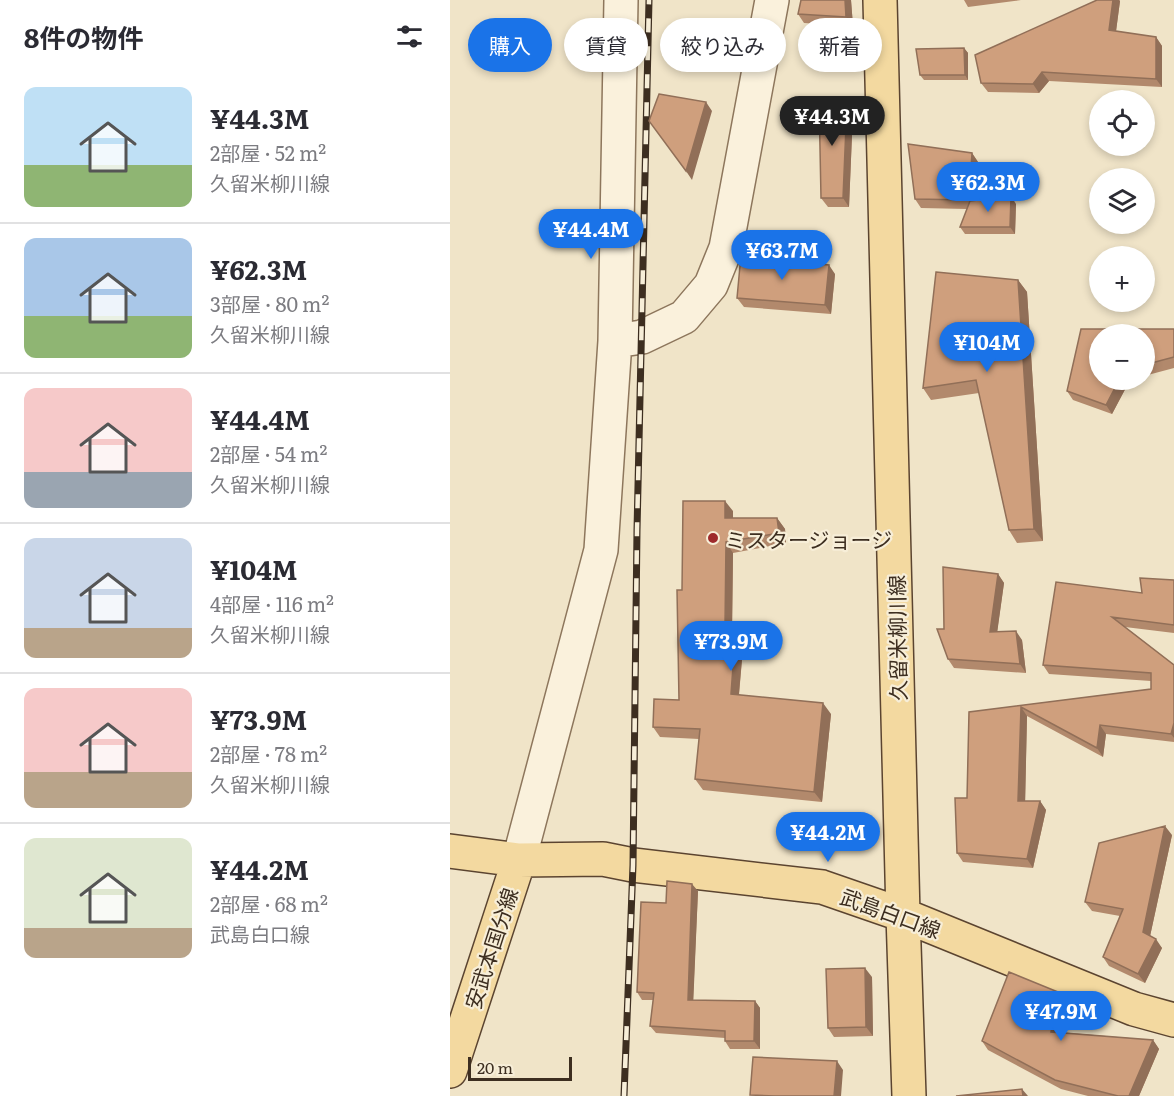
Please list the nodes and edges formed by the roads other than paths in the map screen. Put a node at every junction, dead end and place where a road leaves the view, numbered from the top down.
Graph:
1 (621, 0) edge
2 (772, 0) edge
3 (880, 0) edge
4 (615, 341) junction
5 (450, 851) edge
6 (519, 860) junction
7 (903, 915) junction
8 (1174, 1020) edge
9 (450, 1071) edge
10 (909, 1096) edge

1 - 4 street
2 - 4 street
3 - 7 main road, 久留米柳川線
4 - 6 street
5 - 6 main road, 武島白口線
6 - 7 main road, 武島白口線
6 - 9 main road, 安武本国分線
7 - 8 main road, 武島白口線
7 - 10 main road, 久留米柳川線

